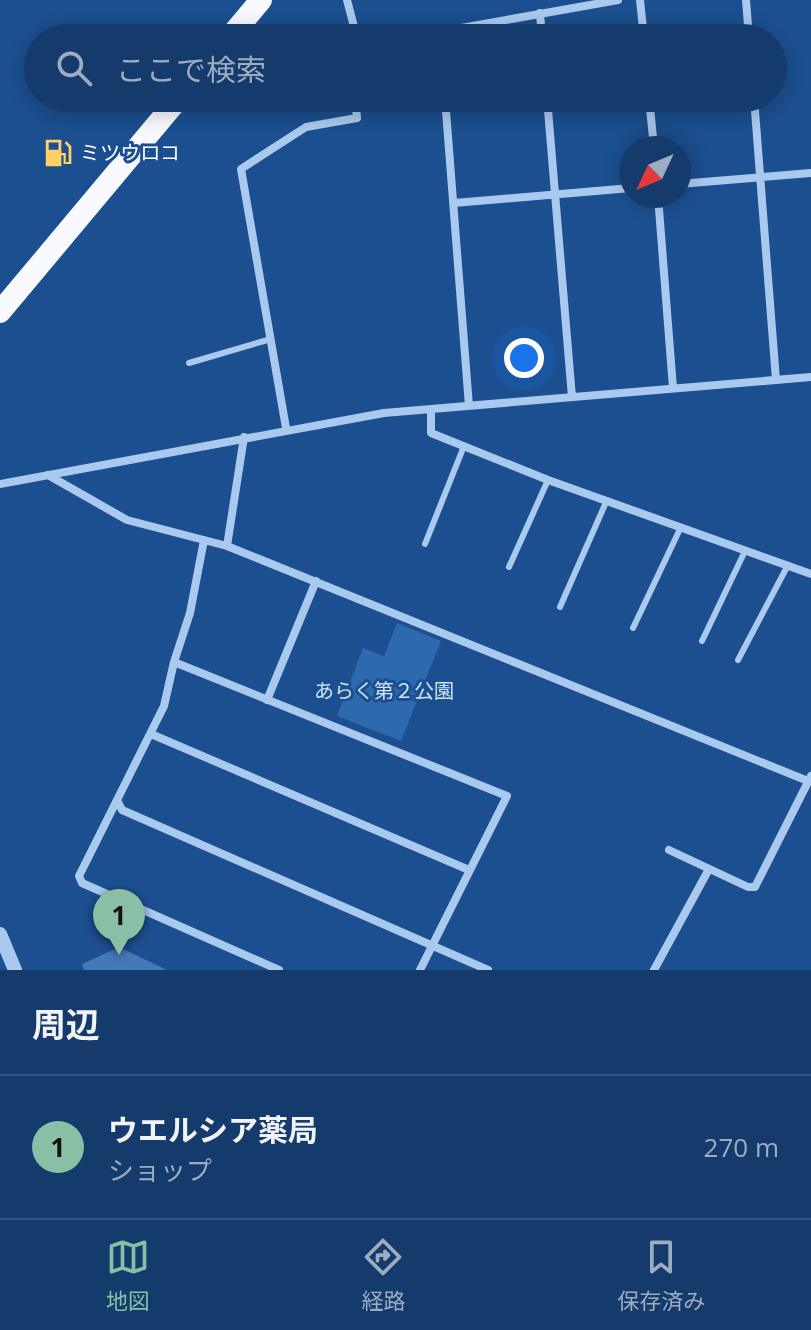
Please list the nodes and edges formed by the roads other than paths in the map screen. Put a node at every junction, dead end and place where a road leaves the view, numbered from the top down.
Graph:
1 (261, 0) edge
2 (347, 0) edge
3 (618, 0) edge
4 (640, 0) edge
5 (746, 0) edge
6 (540, 13) junction
7 (241, 24) edge
8 (353, 24) edge
9 (490, 24) edge
10 (541, 24) edge
11 (643, 24) edge
12 (748, 24) edge
13 (167, 112) edge
14 (356, 112) edge
15 (446, 112) edge
16 (548, 112) edge
17 (650, 112) edge
18 (755, 112) edge
19 (653, 136) edge
20 (811, 173) edge
21 (760, 178) junction
22 (691, 183) edge
23 (619, 189) edge
24 (555, 195) junction
25 (454, 203) junction
26 (659, 208) edge
27 (0, 312) edge
28 (271, 339) junction
29 (189, 363) dead end
30 (811, 377) edge
31 (776, 380) junction
32 (673, 388) junction
33 (572, 397) junction
34 (469, 406) junction
35 (431, 409) junction
36 (286, 428) junction
37 (244, 437) junction
38 (464, 446) junction
39 (48, 475) junction
40 (548, 480) junction
41 (0, 484) edge
42 (607, 500) junction
43 (680, 529) junction
44 (204, 540) junction
45 (425, 544) dead end
46 (227, 546) junction
47 (745, 551) junction
48 (788, 565) junction
49 (509, 567) dead end
50 (810, 570) edge
51 (316, 581) junction
52 (560, 607) dead end
53 (633, 628) dead end
54 (702, 641) dead end
55 (738, 660) dead end
56 (174, 662) junction
57 (267, 700) junction
58 (151, 734) junction
59 (809, 779) edge
60 (117, 800) junction
61 (669, 850) dead end
62 (709, 869) junction
63 (469, 870) junction
64 (0, 934) edge
65 (431, 944) junction
66 (15, 970) edge
67 (279, 970) edge
68 (420, 970) edge
69 (488, 970) edge
70 (654, 970) edge

1 - 7 highway
2 - 8 street
3 - 6 street
4 - 11 street
5 - 12 street
6 - 9 street
6 - 10 street
13 - 27 highway
14 - 28 street
15 - 25 street
16 - 24 street
17 - 19 street
18 - 21 street
20 - 21 street
21 - 22 street
21 - 31 street
23 - 24 street
24 - 25 street
24 - 33 street
25 - 34 street
26 - 32 street
28 - 29 lane
28 - 36 street
30 - 31 street
31 - 32 street
32 - 33 street
33 - 34 street
34 - 35 street
35 - 36 street
35 - 38 street
36 - 37 street
37 - 39 street
37 - 46 street
38 - 40 street
38 - 45 lane
39 - 41 street
39 - 44 street
40 - 42 street
40 - 49 lane
42 - 43 street
42 - 52 lane
43 - 47 street
43 - 53 lane
44 - 46 street
44 - 56 street
46 - 51 street
47 - 48 street
47 - 54 lane
48 - 50 street
48 - 55 lane
51 - 57 street
51 - 59 street
56 - 57 street
56 - 58 street
57 - 63 street
58 - 60 street
58 - 63 street
59 - 62 street
60 - 65 street
60 - 67 street
61 - 62 street
62 - 70 street
63 - 65 street
64 - 66 street
65 - 68 street
65 - 69 street

